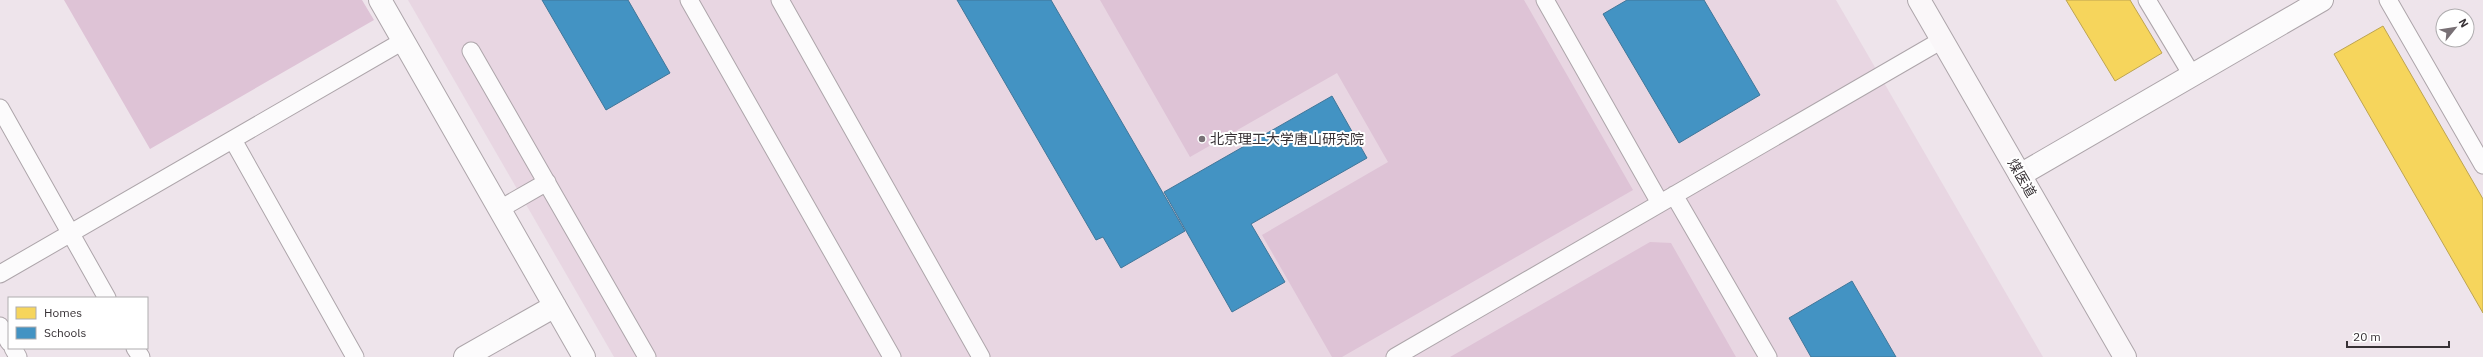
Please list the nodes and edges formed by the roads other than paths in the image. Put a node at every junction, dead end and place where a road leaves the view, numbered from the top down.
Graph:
1 (380, 0) edge
2 (690, 0) edge
3 (780, 0) edge
4 (1545, 0) edge
5 (1919, 0) edge
6 (2147, 0) edge
7 (2322, 0) edge
8 (2388, 0) edge
9 (1942, 40) junction
10 (403, 41) junction
11 (471, 51) dead end
12 (2192, 76) junction
13 (0, 108) edge
14 (233, 140) junction
15 (2483, 165) edge
16 (2020, 175) junction
17 (547, 182) junction
18 (1667, 199) junction
19 (500, 209) junction
20 (71, 233) junction
21 (0, 274) edge
22 (106, 297) edge
23 (555, 306) junction
24 (0, 326) edge
25 (8, 340) edge
26 (355, 357) edge
27 (465, 357) edge
28 (584, 357) edge
29 (647, 357) edge
30 (892, 357) edge
31 (981, 357) edge
32 (1395, 357) edge
33 (1768, 357) edge
34 (2124, 357) edge

1 - 10 street
2 - 30 lane
3 - 31 lane
4 - 18 lane
5 - 9 street, 煤医道
6 - 12 lane
7 - 12 street
8 - 15 lane
9 - 16 street, 煤医道
9 - 18 lane
10 - 14 lane
10 - 19 street
11 - 17 lane
12 - 16 street
13 - 20 lane
14 - 20 lane
14 - 26 lane
16 - 34 street, 煤医道
17 - 19 lane
17 - 29 lane
18 - 32 lane
18 - 33 lane
19 - 23 street
20 - 21 lane
20 - 22 lane
23 - 27 street
23 - 28 street
24 - 25 lane

